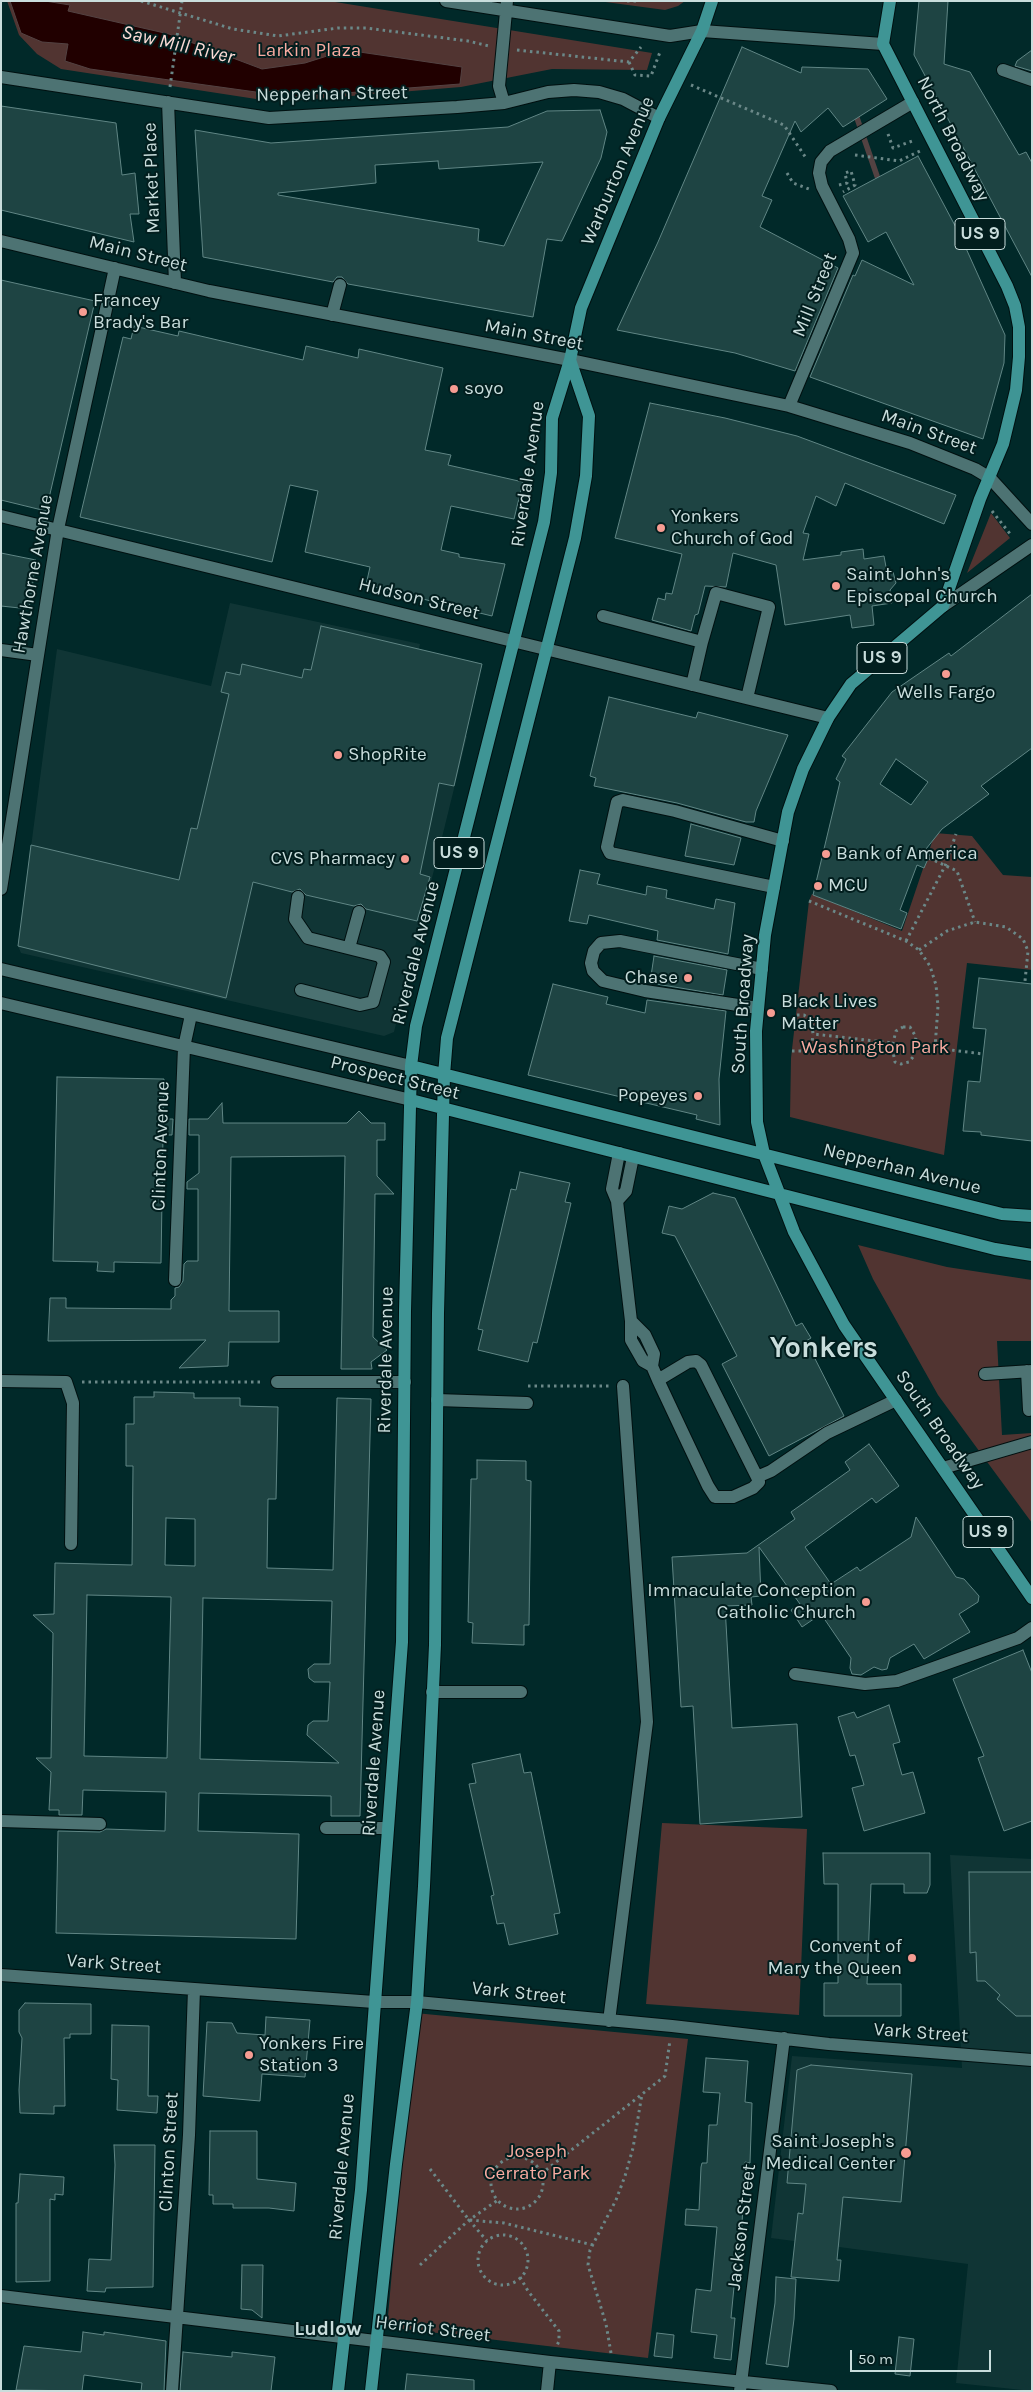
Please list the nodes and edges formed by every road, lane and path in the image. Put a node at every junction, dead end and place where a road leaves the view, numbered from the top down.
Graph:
1 (141, 1) edge
2 (182, 1) edge
3 (446, 1) edge
4 (627, 1) edge
5 (639, 1) edge
6 (712, 1) edge
7 (890, 1) edge
8 (506, 6) edge
9 (180, 13) junction
10 (702, 31) junction
11 (884, 44) junction
12 (502, 49) junction
13 (648, 49) dead end
14 (654, 50) dead end
15 (629, 62) junction
16 (1002, 70) dead end
17 (1, 77) edge
18 (678, 79) junction
19 (1032, 80) edge
20 (171, 81) dead end
21 (168, 102) junction
22 (913, 102) junction
23 (504, 103) junction
24 (659, 118) junction
25 (887, 133) dead end
26 (932, 139) junction
27 (803, 154) dead end
28 (851, 154) dead end
29 (786, 173) dead end
30 (835, 183) dead end
31 (822, 186) junction
32 (829, 199) junction
33 (1, 241) edge
34 (115, 268) junction
35 (175, 283) junction
36 (340, 285) dead end
37 (332, 315) junction
38 (570, 360) junction
39 (789, 406) junction
40 (990, 478) junction
41 (988, 507) dead end
42 (1, 516) edge
43 (1032, 524) edge
44 (58, 529) junction
45 (1011, 535) dead end
46 (1032, 545) edge
47 (943, 606) junction
48 (603, 616) dead end
49 (513, 641) junction
50 (702, 642) junction
51 (1, 650) edge
52 (546, 650) junction
53 (38, 655) junction
54 (692, 685) junction
55 (747, 698) junction
56 (828, 718) junction
57 (956, 834) dead end
58 (783, 841) junction
59 (929, 858) dead end
60 (945, 866) junction
61 (774, 887) junction
62 (1, 889) edge
63 (298, 897) dead end
64 (809, 901) dead end
65 (359, 912) dead end
66 (975, 922) junction
67 (906, 941) junction
68 (1025, 945) junction
69 (1032, 946) edge
70 (349, 948) junction
71 (919, 950) junction
72 (1, 969) edge
73 (762, 969) junction
74 (1025, 980) dead end
75 (302, 990) dead end
76 (1, 1003) edge
77 (758, 1008) junction
78 (191, 1015) junction
79 (797, 1015) dead end
80 (813, 1034) junction
81 (893, 1043) junction
82 (914, 1046) junction
83 (184, 1047) junction
84 (935, 1048) junction
85 (792, 1051) dead end
86 (983, 1054) dead end
87 (411, 1066) junction
88 (444, 1075) junction
89 (410, 1100) junction
90 (443, 1108) junction
91 (619, 1153) junction
92 (764, 1154) junction
93 (633, 1157) junction
94 (778, 1193) junction
95 (617, 1201) junction
96 (1032, 1216) edge
97 (1032, 1255) edge
98 (175, 1280) dead end
99 (1029, 1371) edge
100 (985, 1374) dead end
101 (658, 1380) junction
102 (1, 1381) edge
103 (66, 1382) junction
104 (277, 1382) joint
105 (405, 1382) junction
106 (623, 1386) dead end
107 (437, 1400) junction
108 (896, 1400) junction
109 (527, 1403) dead end
110 (1029, 1410) dead end
111 (1032, 1442) edge
112 (943, 1468) junction
113 (754, 1473) junction
114 (71, 1544) dead end
115 (1032, 1598) edge
116 (1032, 1628) edge
117 (795, 1674) dead end
118 (432, 1692) junction
119 (521, 1692) dead end
120 (1, 1820) edge
121 (100, 1824) dead end
122 (326, 1828) dead end
123 (388, 1828) junction
124 (1, 1975) edge
125 (194, 1989) junction
126 (374, 2002) junction
127 (417, 2002) junction
128 (609, 2021) junction
129 (672, 2026) junction
130 (784, 2038) junction
131 (1032, 2060) edge
132 (642, 2094) junction
133 (430, 2169) dead end
134 (541, 2174) junction
135 (498, 2200) junction
136 (469, 2220) junction
137 (487, 2241) junction
138 (592, 2245) junction
139 (420, 2265) dead end
140 (520, 2278) junction
141 (1, 2296) edge
142 (177, 2317) junction
143 (344, 2336) junction
144 (377, 2340) junction
145 (550, 2362) junction
146 (614, 2368) junction
147 (741, 2386) edge
148 (172, 2391) edge
149 (338, 2391) edge
150 (371, 2391) edge
151 (547, 2391) edge
152 (831, 2391) edge

1 - 9 path
2 - 9 path
3 - 8 street
4 - 5 path
6 - 10 main road, Warburton Avenue / US 9
7 - 11 main road
8 - 10 street
8 - 12 street
9 - 12 path
9 - 20 path
10 - 11 street
10 - 18 main road, Warburton Avenue / US 9
11 - 22 main road, North Broadway / US 9
12 - 15 path
12 - 23 street
13 - 15 path
14 - 15 path
16 - 19 street
17 - 21 street, Nepperhan Street
18 - 24 main road, Warburton Avenue / US 9
18 - 27 path
21 - 23 street, Nepperhan Street
21 - 35 street, Market Place
22 - 26 main road, North Broadway / US 9
22 - 31 street, Mill Street
23 - 24 street, Nepperhan Street
24 - 38 main road, Warburton Avenue / US 9
25 - 26 path
26 - 28 path
26 - 40 main road, North Broadway / US 9
29 - 31 path
30 - 32 path
31 - 32 street, Mill Street
32 - 39 street, Mill Street
33 - 34 street, Main Street
34 - 35 street, Main Street
34 - 44 street, Hawthorne Avenue
35 - 37 street, Main Street
36 - 37 street
37 - 38 street, Main Street
38 - 39 street, Main Street
38 - 49 main road, Riverdale Avenue / US 9
38 - 52 main road
39 - 40 street, Main Street
40 - 43 street, Main Street
40 - 47 main road, North Broadway / US 9
41 - 45 path
42 - 44 street, Hudson Street
44 - 49 street, Hudson Street
44 - 53 street, Hawthorne Avenue
46 - 47 street
47 - 56 main road, South Broadway / US 9
48 - 50 street
49 - 52 street, Hudson Street
49 - 87 main road, Riverdale Avenue / US 9
50 - 54 street
50 - 55 street
51 - 53 street
52 - 54 street, Hudson Street
52 - 88 main road
53 - 62 street, Hawthorne Avenue
54 - 55 street, Hudson Street
55 - 56 street, Hudson Street
56 - 58 main road, South Broadway / US 9
57 - 60 path
58 - 61 main road, South Broadway / US 9
58 - 61 street
59 - 60 path
60 - 66 path
60 - 67 path
61 - 73 main road, South Broadway / US 9
63 - 70 street
64 - 67 path
65 - 70 street
66 - 68 path
66 - 71 path
67 - 71 path
68 - 69 path
68 - 74 path
70 - 75 street
71 - 84 path
72 - 78 street, Prospect Street
73 - 77 main road, South Broadway / US 9
73 - 77 street
76 - 83 street, Prospect Street
77 - 92 main road, South Broadway / US 9
78 - 83 street, Clinton Avenue
78 - 87 street, Prospect Street
79 - 80 path
80 - 81 path
80 - 85 path
81 - 82 path
81 - 82 path
82 - 84 path
83 - 89 street, Prospect Street
83 - 98 street, Clinton Avenue
84 - 86 path
87 - 88 main road, Prospect Street
87 - 89 main road, Riverdale Avenue / US 9
88 - 90 main road
88 - 92 main road, Prospect Street
89 - 90 main road, Prospect Street
89 - 105 main road, Riverdale Avenue
90 - 91 main road, Prospect Street
90 - 107 main road
91 - 93 main road, Prospect Street
91 - 95 street
92 - 94 main road, South Broadway / US 9
92 - 96 main road, Nepperhan Avenue
93 - 94 main road, Prospect Street
93 - 95 street
94 - 97 main road
94 - 108 main road, South Broadway / US 9
95 - 101 street
99 - 100 street
99 - 110 street
101 - 113 street
101 - 113 street
102 - 103 street
103 - 104 path
103 - 114 street
104 - 105 street
105 - 123 main road, Riverdale Avenue
106 - 128 street
107 - 109 street
107 - 118 main road
108 - 112 main road, South Broadway / US 9
108 - 113 street
111 - 112 street
112 - 115 main road, South Broadway / US 9
116 - 117 street
118 - 119 street
118 - 127 main road
120 - 121 street
122 - 123 street
123 - 126 main road, Riverdale Avenue
124 - 125 street, Vark Street
125 - 126 street, Vark Street
125 - 142 street, Clinton Street
126 - 127 street, Vark Street
126 - 143 main road, Riverdale Avenue
127 - 128 street, Vark Street
127 - 144 main road
128 - 129 street, Vark Street
129 - 130 street, Vark Street
129 - 132 path
130 - 131 street, Vark Street
130 - 147 street, Jackson Street
132 - 134 path
132 - 138 path
133 - 136 path
134 - 135 path
134 - 135 path
135 - 136 path
136 - 137 path
136 - 138 path
136 - 139 path
137 - 140 path
137 - 140 path
138 - 146 path
140 - 145 path
141 - 142 street, Herriot Street
142 - 143 street, Herriot Street
142 - 148 street, Clinton Street
143 - 144 street, Herriot Street
143 - 149 main road, Riverdale Avenue
144 - 145 street, Herriot Street
144 - 150 main road
145 - 146 street, Herriot Street
145 - 151 street
146 - 147 street, Herriot Street
147 - 152 street, Herriot Street

